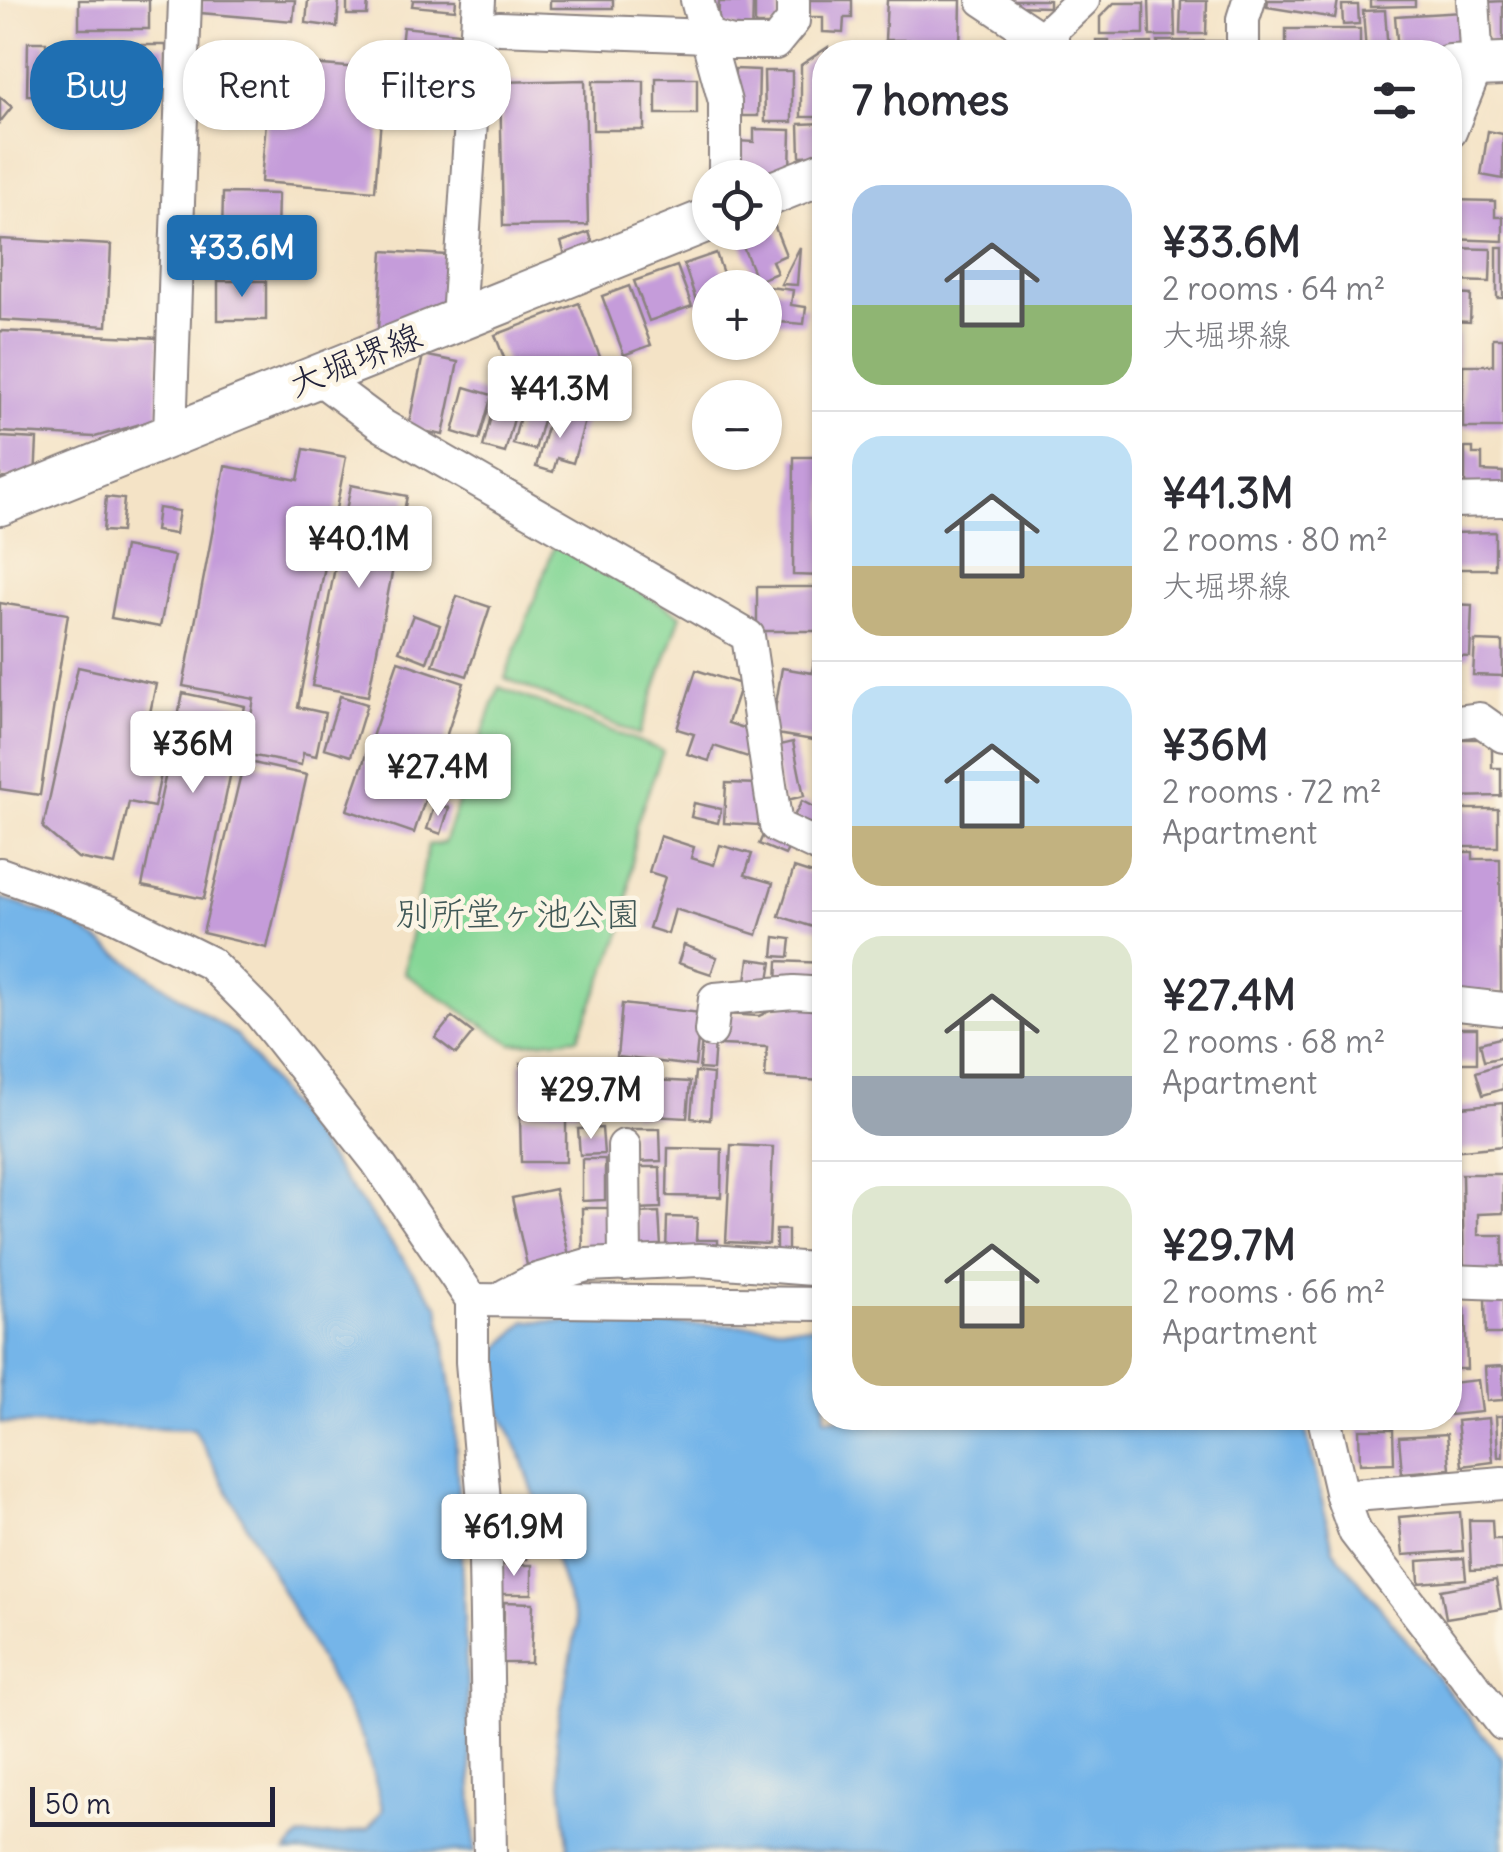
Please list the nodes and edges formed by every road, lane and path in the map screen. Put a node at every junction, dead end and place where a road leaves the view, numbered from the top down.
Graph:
1 (185, 0) edge
2 (479, 0) edge
3 (696, 0) edge
4 (793, 0) edge
5 (983, 0) edge
6 (1083, 0) edge
7 (1249, 0) edge
8 (1473, 0) edge
9 (499, 28) dead end
10 (707, 36) junction
11 (1040, 40) edge
12 (1052, 40) edge
13 (1243, 40) edge
14 (1477, 65) edge
15 (1462, 102) edge
16 (726, 160) edge
17 (812, 177) edge
18 (782, 189) edge
19 (692, 225) edge
20 (458, 320) junction
21 (316, 376) junction
22 (170, 434) junction
23 (1503, 500) edge
24 (1462, 501) edge
25 (0, 504) edge
26 (1462, 721) edge
27 (1503, 736) edge
28 (812, 843) edge
29 (0, 874) edge
30 (812, 993) edge
31 (1462, 1004) edge
32 (1503, 1009) edge
33 (711, 1031) dead end
34 (624, 1146) dead end
35 (625, 1264) junction
36 (810, 1268) edge
37 (1462, 1281) edge
38 (1503, 1282) edge
39 (484, 1300) junction
40 (791, 1303) junction
41 (812, 1304) edge
42 (1327, 1430) edge
43 (1503, 1483) edge
44 (1342, 1496) junction
45 (1503, 1724) edge
46 (490, 1852) edge

1 - 22 street
2 - 20 street
3 - 10 street
4 - 10 street
5 - 11 street
6 - 12 street
7 - 13 street
8 - 14 street
9 - 10 street
10 - 16 street
14 - 15 street
17 - 18 main road
19 - 20 main road, 大堀堺線
20 - 21 main road, 大堀堺線
21 - 22 main road, 大堀堺線
21 - 28 street
22 - 25 main road, 大堀堺線
23 - 24 street
26 - 27 street
29 - 39 street
30 - 33 street
31 - 32 street
34 - 35 street
35 - 36 street
35 - 39 street
36 - 40 street
37 - 38 street
39 - 40 street
39 - 46 street
40 - 41 street
42 - 44 street
43 - 44 street
44 - 45 street

